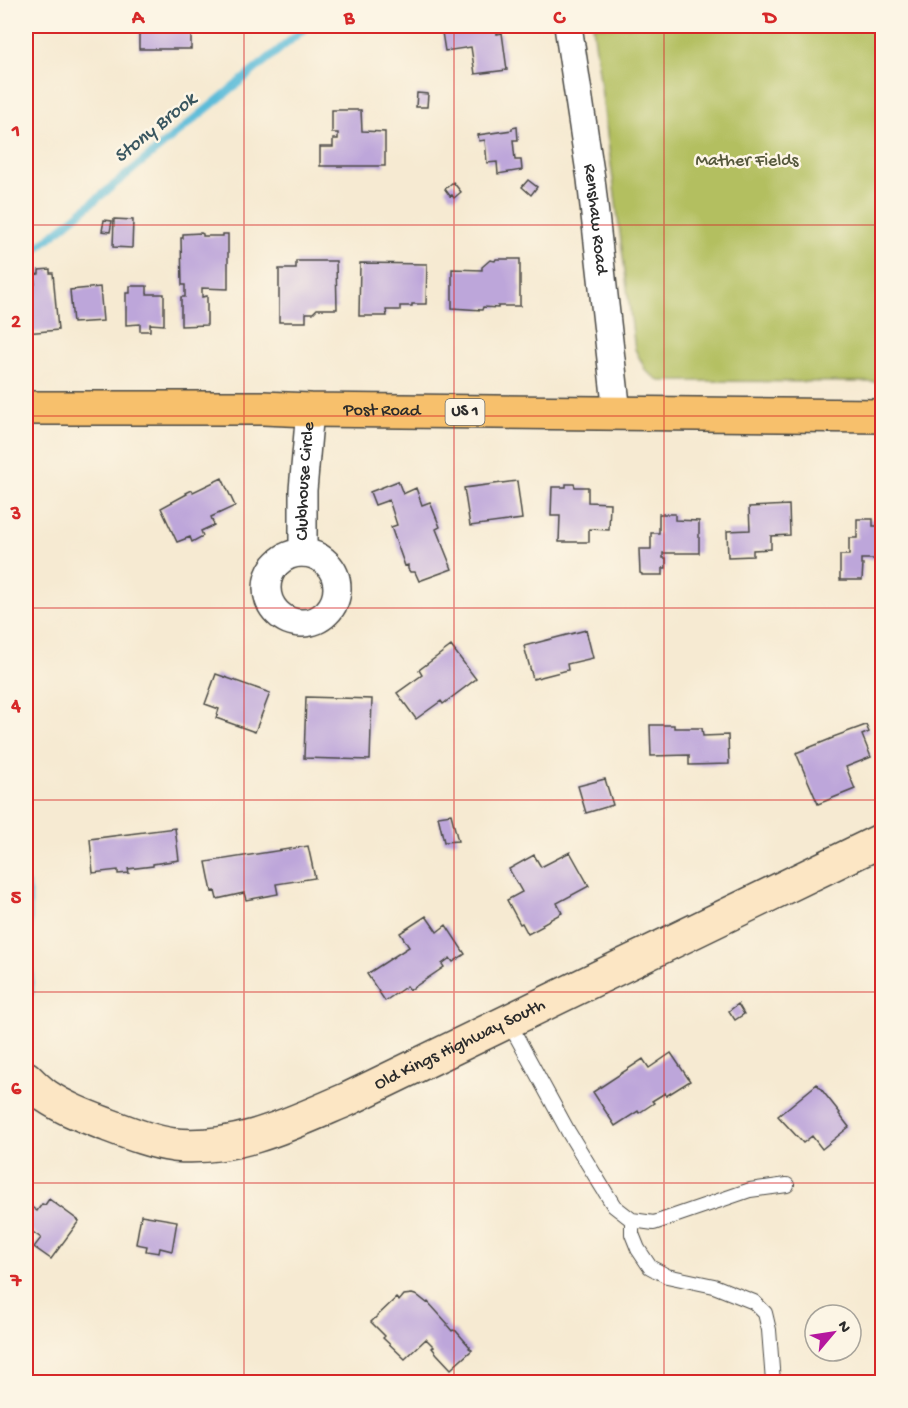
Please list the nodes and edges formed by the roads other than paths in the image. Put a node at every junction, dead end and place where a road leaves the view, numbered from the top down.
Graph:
1 (568, 26) edge
2 (37, 408) edge
3 (310, 411) junction
4 (617, 413) junction
5 (882, 416) edge
6 (303, 553) dead end
7 (882, 840) edge
8 (508, 1021) junction
9 (26, 1078) edge
10 (786, 1185) dead end
11 (632, 1220) junction
12 (773, 1383) edge

1 - 4 street, Renshaw Road
2 - 3 main road, Post Road / US 1
3 - 4 main road, Post Road / US 1
3 - 6 street, Clubhouse Circle
4 - 5 main road, Post Road / US 1
7 - 8 street, Old Kings Highway South
8 - 9 street, Old Kings Highway South
8 - 11 lane
10 - 11 lane
11 - 12 lane

